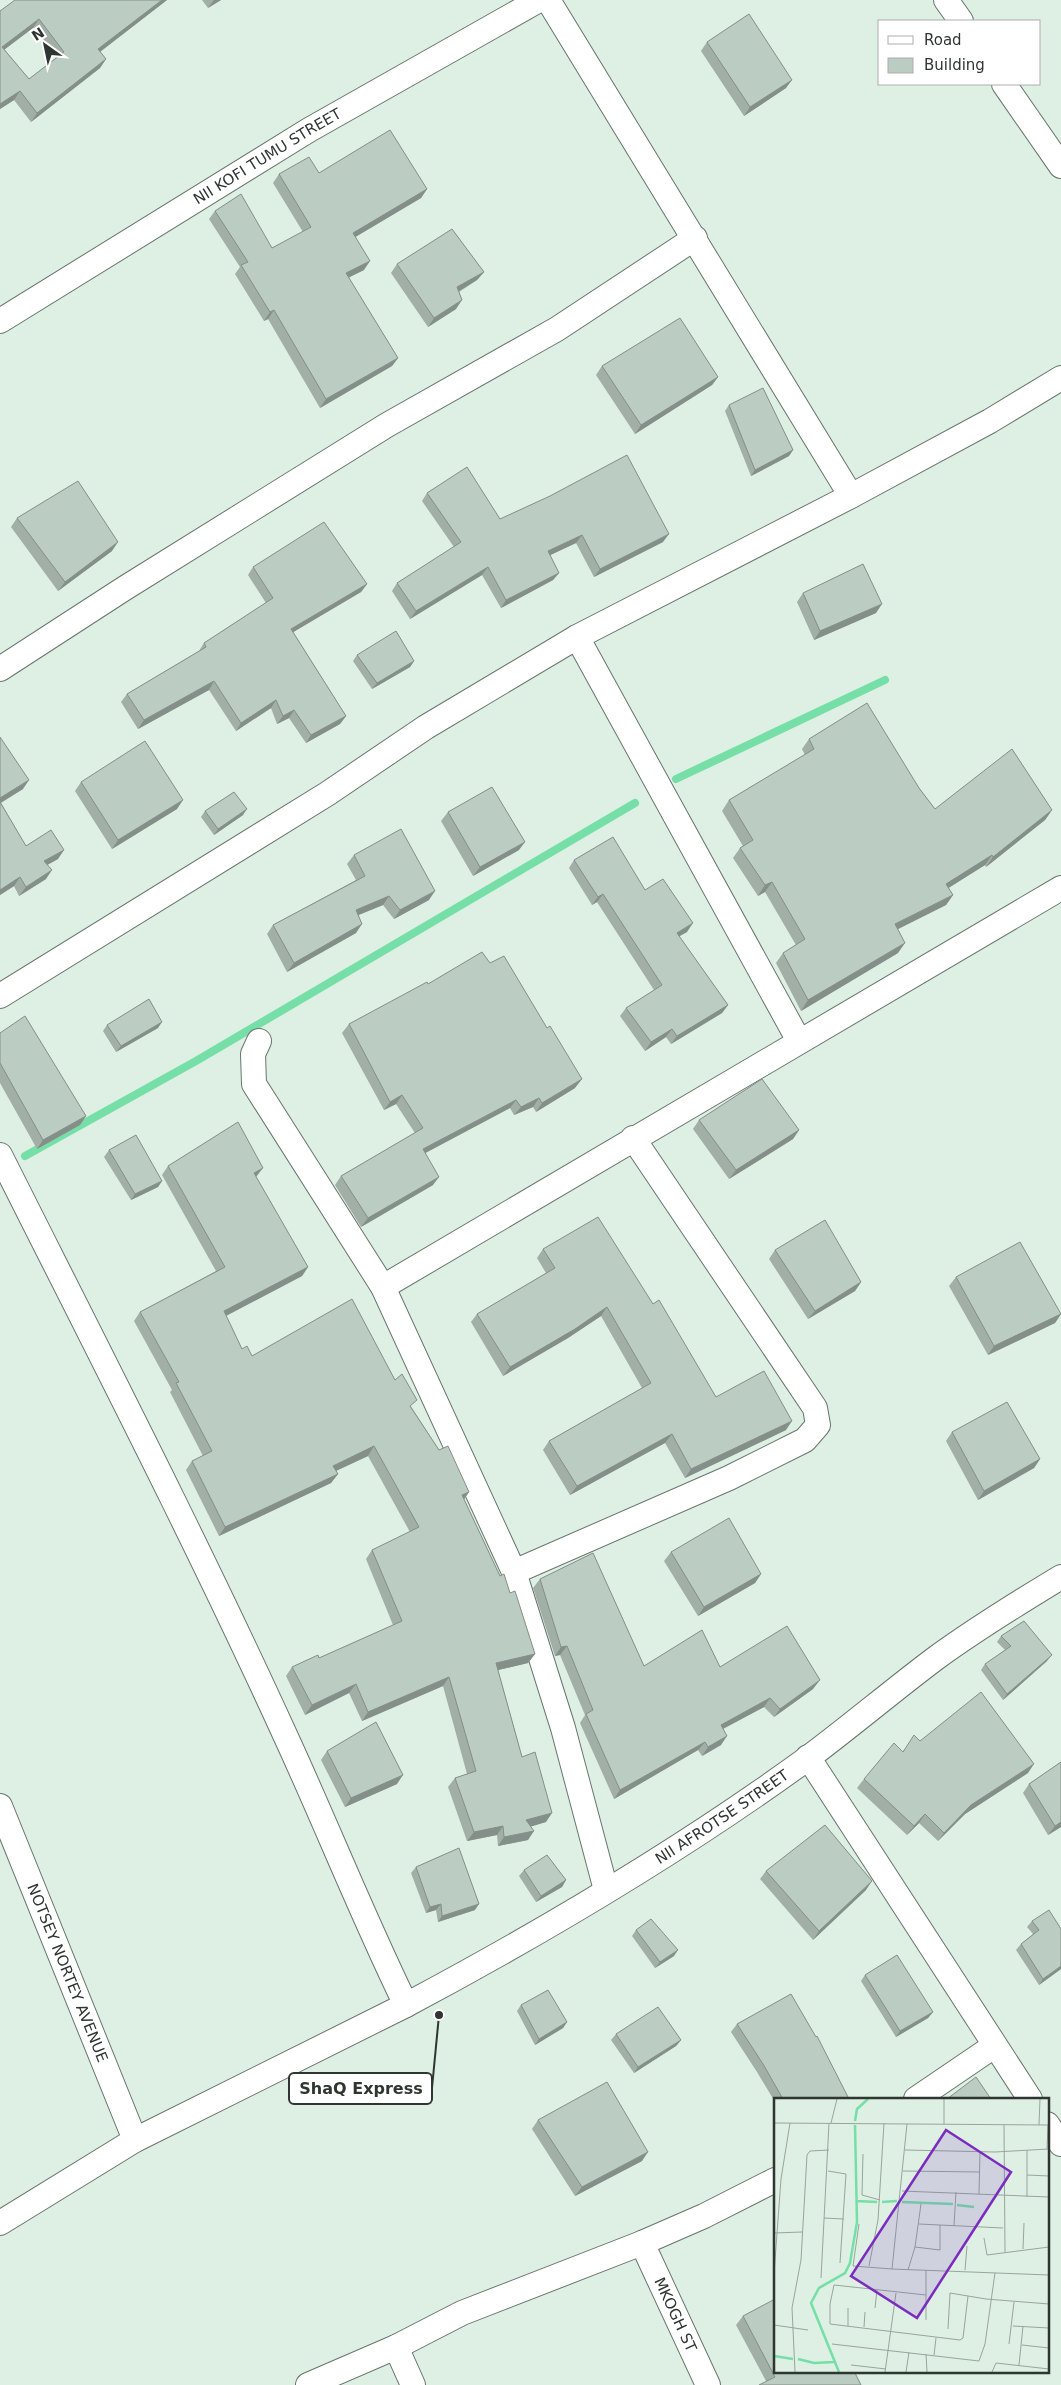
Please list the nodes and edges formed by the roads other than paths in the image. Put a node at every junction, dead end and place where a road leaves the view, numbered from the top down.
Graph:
1 (539, 0) edge
2 (548, 0) edge
3 (946, 0) edge
4 (960, 20) edge
5 (1005, 85) edge
6 (1061, 166) edge
7 (695, 238) junction
8 (0, 321) edge
9 (1061, 378) edge
10 (851, 496) junction
11 (577, 637) junction
12 (0, 669) edge
13 (1061, 888) edge
14 (0, 996) edge
15 (259, 1041) dead end
16 (799, 1041) junction
17 (633, 1138) junction
18 (0, 1155) edge
19 (383, 1286) junction
20 (514, 1572) junction
21 (1061, 1577) edge
22 (808, 1758) junction
23 (0, 1806) edge
24 (606, 1890) junction
25 (406, 2005) junction
26 (994, 2046) junction
27 (917, 2098) edge
28 (1029, 2098) edge
29 (1048, 2125) edge
30 (135, 2140) junction
31 (1061, 2144) edge
32 (774, 2181) edge
33 (0, 2223) edge
34 (642, 2244) junction
35 (396, 2347) junction
36 (308, 2385) edge
37 (413, 2385) edge
38 (708, 2385) edge

1 - 8 street, NII KOFI TUMU STREET
2 - 7 street
3 - 4 street
5 - 6 street
7 - 10 street
7 - 12 street
9 - 10 street
10 - 11 street
11 - 14 street
11 - 16 street
13 - 16 street
15 - 19 street
16 - 17 street
17 - 19 street
17 - 20 street
18 - 25 street
19 - 20 street
20 - 24 street
21 - 22 street, NII AFROTSE STREET
22 - 24 street, NII AFROTSE STREET
22 - 26 street
23 - 30 street, NOTSEY NORTEY AVENUE
24 - 25 street, NII AFROTSE STREET
25 - 30 street, NII AFROTSE STREET
26 - 27 street
26 - 28 street
29 - 31 street
30 - 33 street, NII AFROTSE STREET
32 - 34 street
34 - 35 street
34 - 38 street, MKOGH ST
35 - 36 street
35 - 37 street

